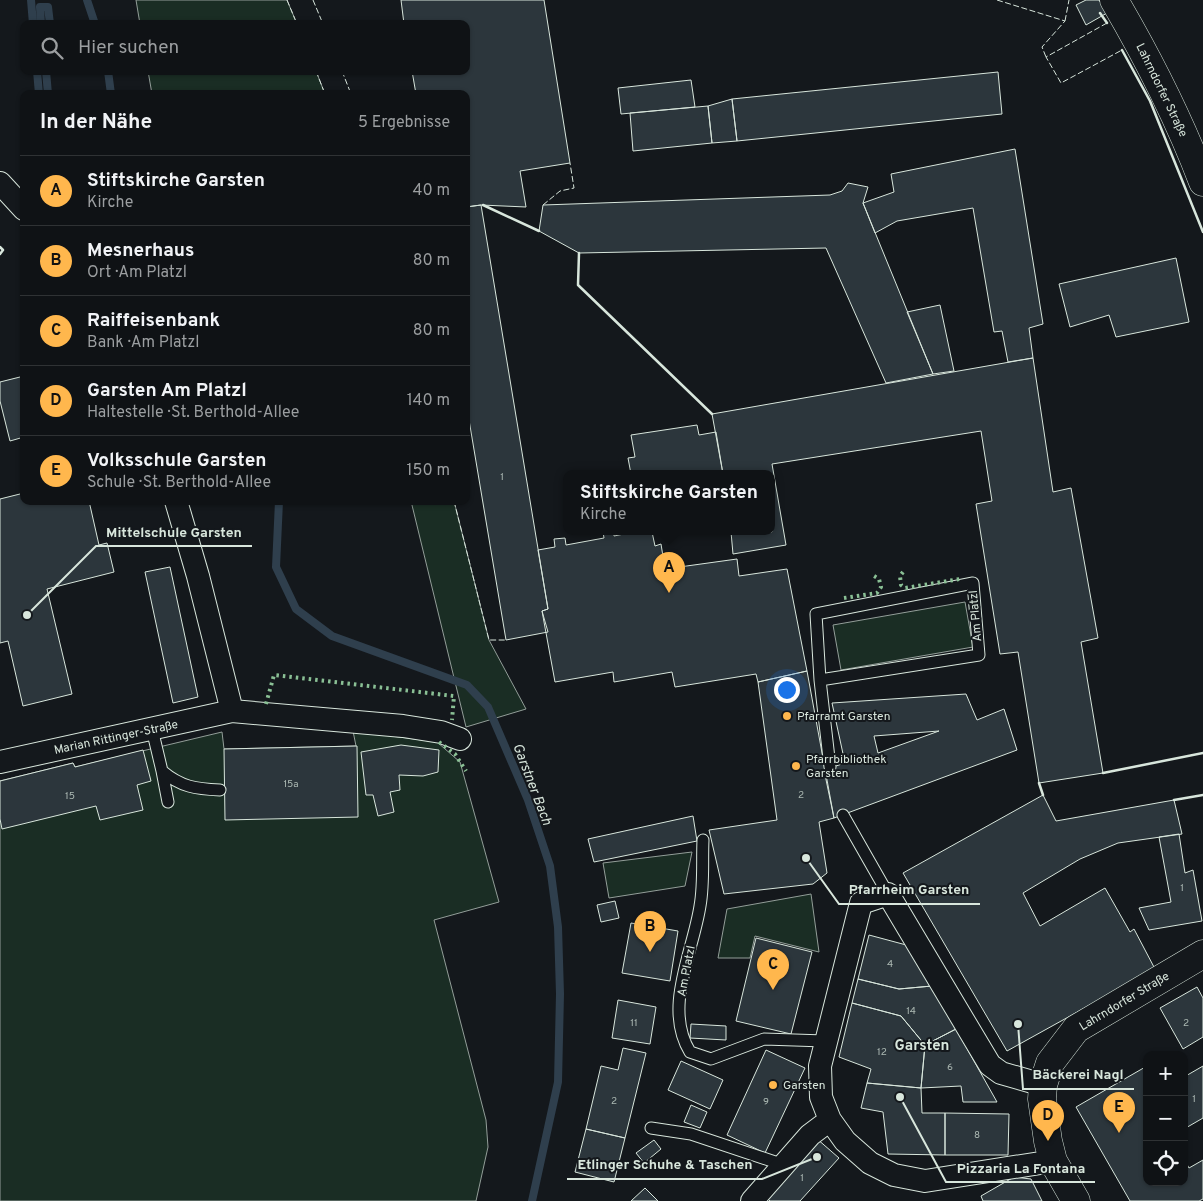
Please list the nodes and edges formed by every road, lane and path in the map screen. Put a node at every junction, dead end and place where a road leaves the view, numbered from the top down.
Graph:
1 (1114, 0) edge
2 (1203, 182) edge
3 (177, 505) edge
4 (820, 680) junction
5 (232, 711) junction
6 (152, 729) junction
7 (460, 739) dead end
8 (0, 762) edge
9 (830, 767) dead end
10 (162, 771) junction
11 (220, 790) dead end
12 (168, 802) dead end
13 (843, 815) dead end
14 (703, 840) dead end
15 (888, 894) junction
16 (1203, 954) edge
17 (825, 1041) junction
18 (1043, 1085) junction
19 (830, 1120) junction
20 (651, 1128) dead end
21 (1053, 1161) junction
22 (784, 1165) junction
23 (922, 1191) edge
24 (752, 1201) edge
25 (1076, 1201) edge

1 - 2 street, Lahrndorfer Straße
3 - 5 street
4 - 4 lane, Am Platzl
4 - 9 lane, Am Platzl
5 - 6 street, Marian Rittinger-Straße
5 - 7 street, Marian Rittinger-Straße
6 - 8 street, Marian Rittinger-Straße
6 - 10 lane
10 - 11 lane
10 - 12 lane
13 - 15 lane
14 - 17 lane, Am Platzl
15 - 17 street
15 - 18 street
16 - 18 street, Lahrndorfer Straße
17 - 19 street
18 - 21 street, Lahrndorfer Straße
19 - 22 street
19 - 23 street
20 - 22 lane
21 - 23 street
21 - 25 street, Lahrndorfer Straße
22 - 24 street

